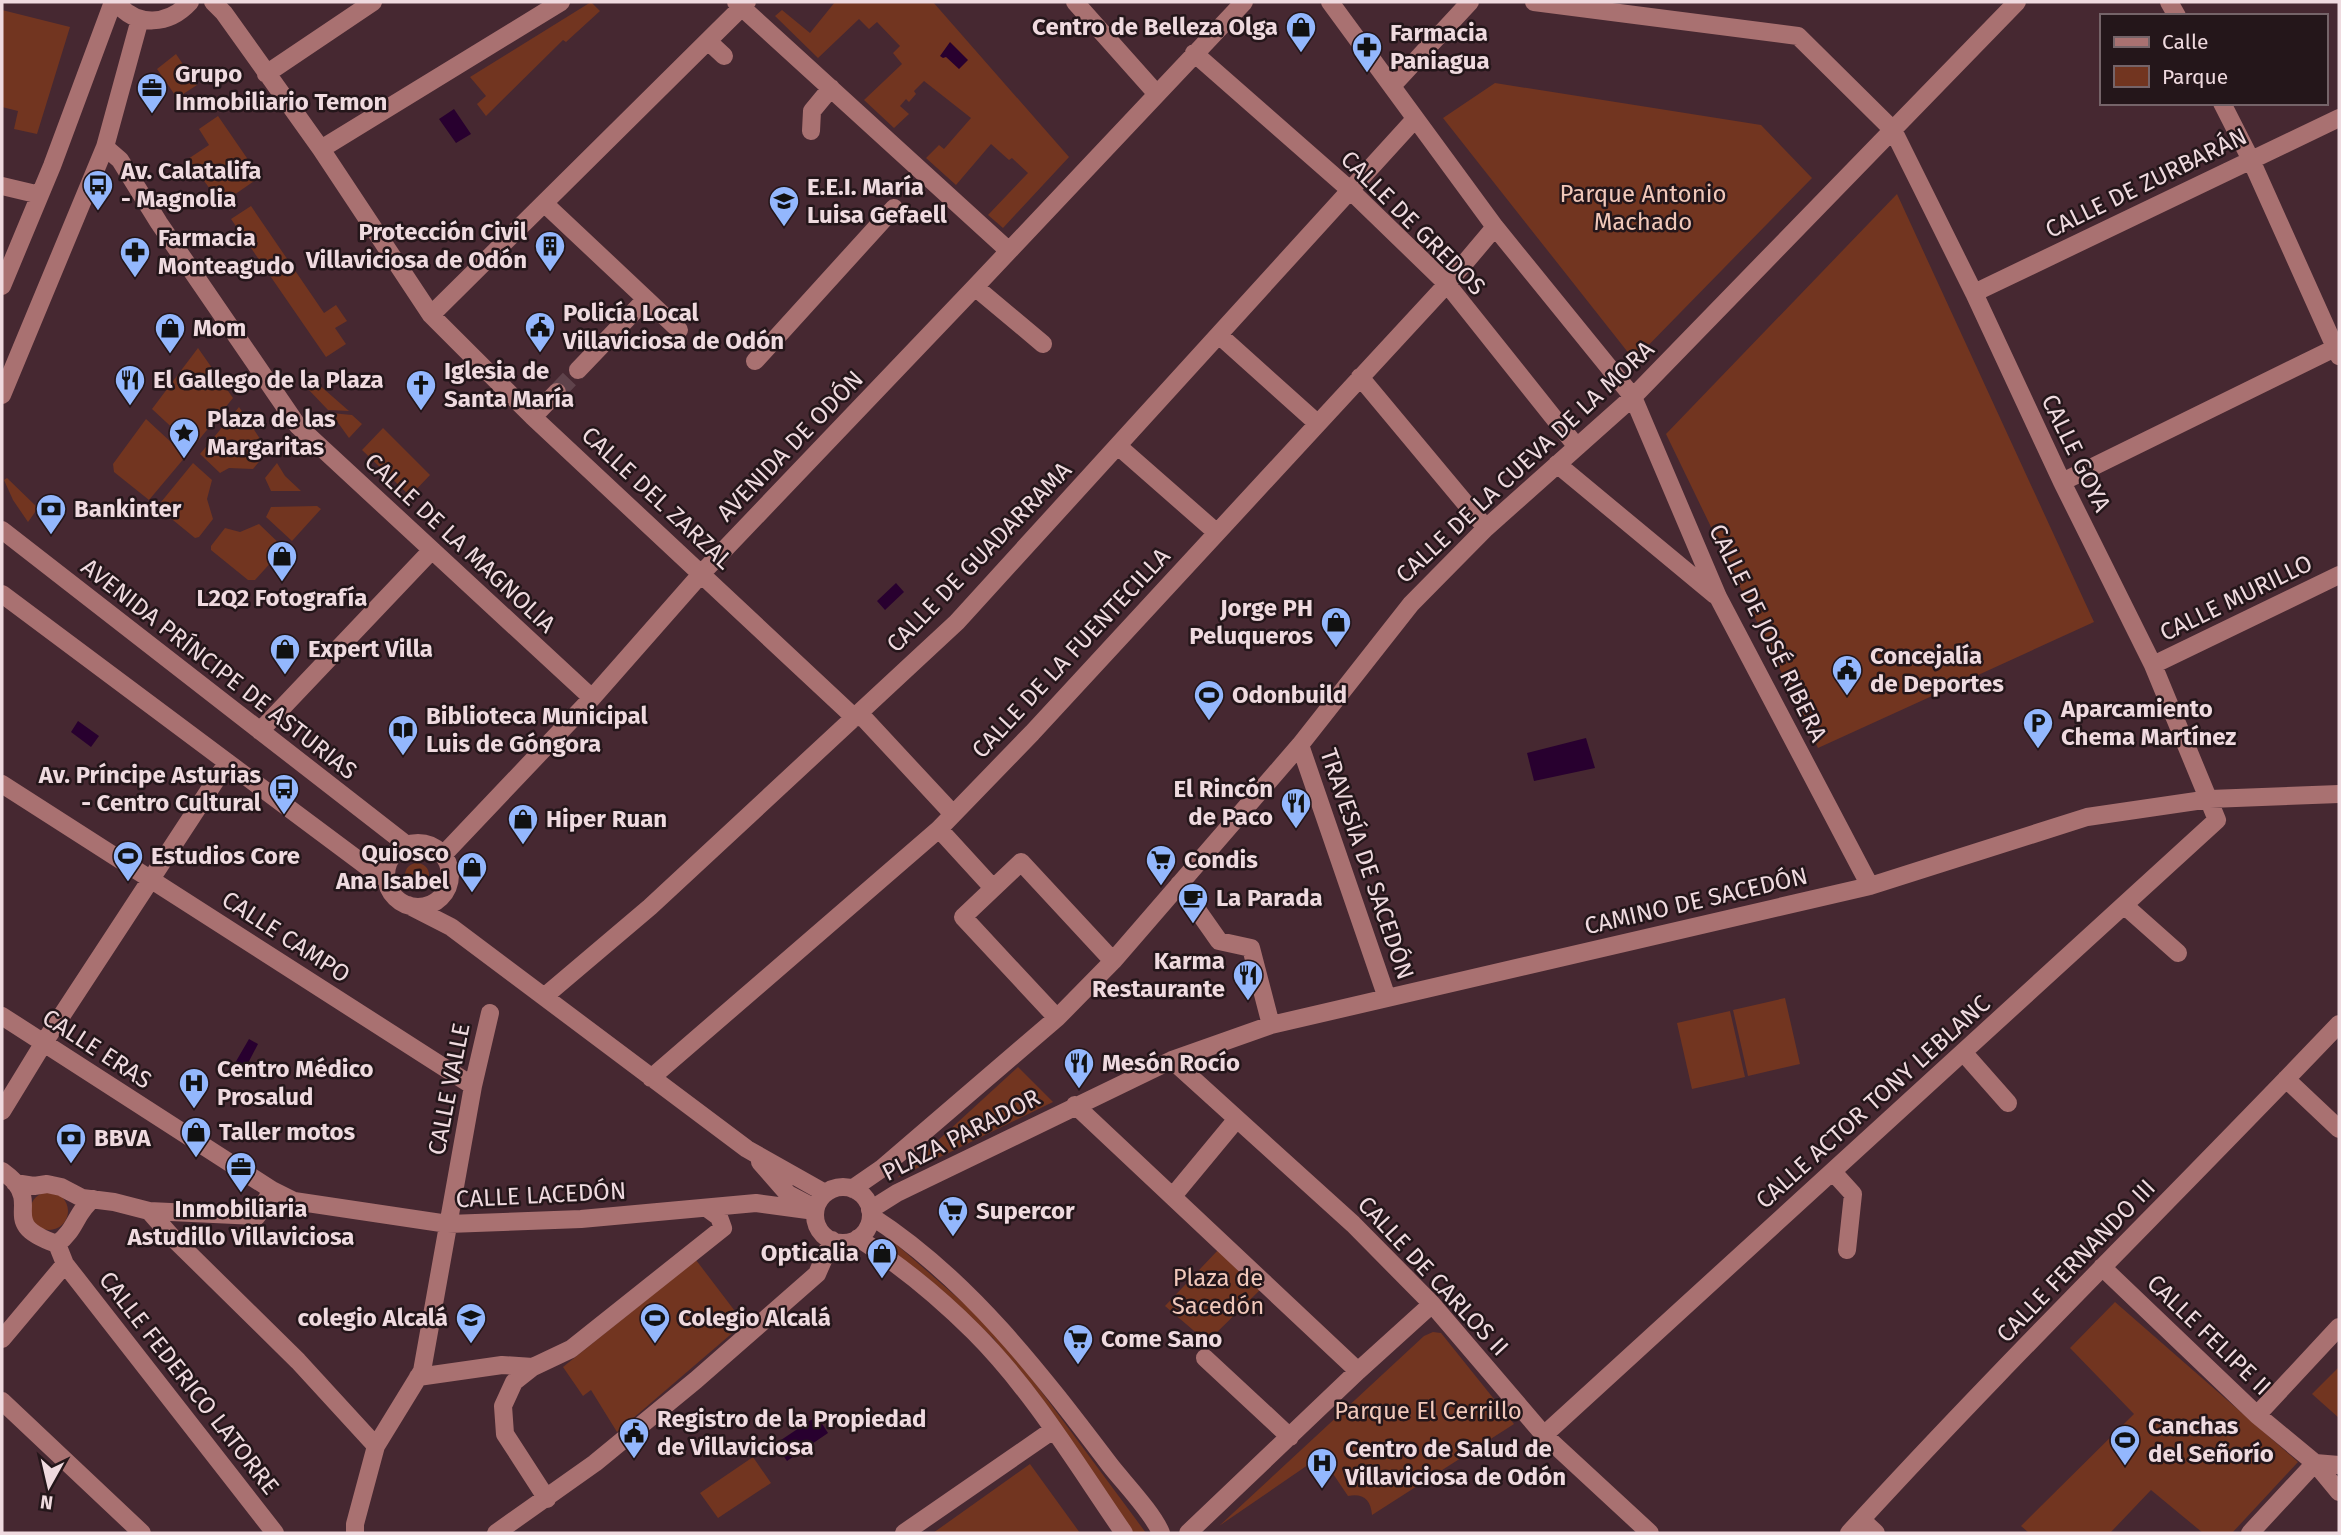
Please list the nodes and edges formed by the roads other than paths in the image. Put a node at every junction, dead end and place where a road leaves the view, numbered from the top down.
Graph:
1 (115, 2) edge
2 (190, 2) edge
3 (213, 2) edge
4 (373, 2) edge
5 (561, 2) edge
6 (1075, 2) edge
7 (1244, 2) edge
8 (1330, 2) edge
9 (1470, 2) edge
10 (1534, 2) edge
11 (2013, 3) edge
12 (742, 4) edge
13 (141, 19) junction
14 (708, 35) junction
15 (1194, 53) junction
16 (724, 56) dead end
17 (266, 74) junction
18 (1393, 85) junction
19 (831, 89) junction
20 (1156, 93) junction
21 (2223, 105) edge
22 (2339, 118) edge
23 (1415, 119) junction
24 (1893, 130) junction
25 (811, 131) dead end
26 (105, 147) junction
27 (321, 149) junction
28 (2251, 160) junction
29 (2, 186) edge
30 (1350, 190) junction
31 (40, 195) junction
32 (545, 204) junction
33 (894, 208) dead end
34 (1495, 227) junction
35 (1009, 251) junction
36 (1447, 284) junction
37 (2, 286) edge
38 (975, 287) junction
39 (1974, 293) junction
40 (645, 300) junction
41 (430, 315) junction
42 (679, 330) dead end
43 (1219, 334) junction
44 (1043, 344) dead end
45 (2337, 352) edge
46 (755, 361) dead end
47 (578, 370) tunnel mouth
48 (1360, 377) junction
49 (557, 392) tunnel mouth
50 (2, 395) edge
51 (1633, 397) junction
52 (533, 417) junction
53 (1317, 423) junction
54 (1118, 446) junction
55 (1577, 447) junction
56 (1557, 464) junction
57 (2062, 482) junction
58 (1486, 528) junction
59 (2, 530) edge
60 (1216, 532) junction
61 (431, 551) junction
62 (702, 573) junction
63 (2339, 575) edge
64 (2, 594) edge
65 (1718, 597) junction
66 (2153, 665) junction
67 (592, 698) junction
68 (858, 716) junction
69 (260, 731) junction
70 (1300, 745) junction
71 (227, 763) junction
72 (2, 784) edge
73 (2339, 794) edge
74 (2210, 799) junction
75 (953, 814) junction
76 (939, 829) junction
77 (407, 845) junction
78 (443, 855) junction
79 (386, 873) junction
80 (152, 880) junction
81 (1179, 884) junction
82 (1870, 886) junction
83 (993, 888) junction
84 (441, 897) junction
85 (408, 905) junction
86 (2124, 905) junction
87 (451, 927) junction
88 (2178, 953) dead end
89 (1113, 961) junction
90 (545, 996) junction
91 (1387, 998) junction
92 (490, 1013) dead end
93 (2, 1016) edge
94 (1057, 1018) junction
95 (2339, 1024) edge
96 (1271, 1025) junction
97 (43, 1044) junction
98 (1963, 1052) junction
99 (1172, 1060) junction
100 (1001, 1068) joint
101 (651, 1079) junction
102 (2286, 1079) junction
103 (473, 1086) junction
104 (2008, 1103) dead end
105 (1075, 1105) junction
106 (2, 1111) edge
107 (1236, 1120) junction
108 (2339, 1129) edge
109 (747, 1149) junction
110 (770, 1172) junction
111 (1833, 1172) junction
112 (7, 1181) edge
113 (852, 1189) junction
114 (271, 1190) junction
115 (1173, 1196) junction
116 (88, 1198) junction
117 (756, 1203) junction
118 (819, 1204) junction
119 (708, 1209) junction
120 (149, 1212) junction
121 (870, 1213) junction
122 (448, 1224) junction
123 (858, 1238) junction
124 (832, 1240) junction
125 (57, 1244) junction
126 (1847, 1250) dead end
127 (65, 1264) junction
128 (2102, 1267) junction
129 (1432, 1304) junction
130 (2339, 1327) edge
131 (2, 1339) edge
132 (1205, 1358) dead end
133 (533, 1367) junction
134 (1358, 1371) junction
135 (418, 1377) junction
136 (2, 1402) edge
137 (2257, 1415) junction
138 (1053, 1430) junction
139 (1544, 1435) junction
140 (1290, 1437) junction
141 (376, 1446) junction
142 (2315, 1463) junction
143 (2339, 1465) edge
144 (2339, 1492) edge
145 (547, 1499) junction
146 (1856, 1526) edge
147 (504, 1531) edge
148 (142, 1533) edge
149 (275, 1533) edge
150 (355, 1533) edge
151 (904, 1533) edge
152 (1124, 1533) edge
153 (1161, 1533) edge
154 (1188, 1533) edge
155 (1650, 1533) edge
156 (1876, 1533) edge
157 (2250, 1533) edge

1 - 13 street
1 - 31 street
2 - 13 street
3 - 17 street, CALLE DEL ZARZAL
4 - 17 street
5 - 27 street
6 - 20 street
7 - 15 street, AVENIDA DE ODÓN
8 - 18 street, CALLE DE JOSÉ RIBERA
9 - 18 street
10 - 24 street, CALLE GOYA
11 - 24 street, CALLE DE LA CUEVA DE LA MORA
12 - 14 street
12 - 19 street
13 - 26 street
14 - 16 street
14 - 32 street
15 - 20 street, AVENIDA DE ODÓN
15 - 30 street, CALLE DE GREDOS
17 - 27 street, CALLE DEL ZARZAL
18 - 23 street, CALLE DE JOSÉ RIBERA
19 - 25 street
19 - 35 street
20 - 35 street, AVENIDA DE ODÓN
21 - 28 street
22 - 28 street, CALLE DE ZURBARÁN
23 - 30 street, CALLE DE GUADARRAMA
23 - 34 street, CALLE DE JOSÉ RIBERA
24 - 39 street, CALLE GOYA
24 - 51 street, CALLE DE LA CUEVA DE LA MORA
26 - 50 street
26 - 61 street, CALLE DE LA MAGNOLIA
27 - 41 street, CALLE DEL ZARZAL
28 - 39 street, CALLE DE ZURBARÁN
28 - 45 street
29 - 31 street
30 - 36 street, CALLE DE GREDOS
30 - 43 street, CALLE DE GUADARRAMA
31 - 37 street
32 - 40 street
32 - 41 street
33 - 46 street
34 - 36 street, CALLE DE LA FUENTECILLA
34 - 51 street, CALLE DE JOSÉ RIBERA
35 - 38 street, AVENIDA DE ODÓN
36 - 48 street, CALLE DE LA FUENTECILLA
36 - 55 street, CALLE DE GREDOS
38 - 44 street
38 - 62 street, AVENIDA DE ODÓN
39 - 57 street, CALLE GOYA
40 - 42 street
40 - 47 street
41 - 52 street, CALLE DEL ZARZAL
43 - 53 street
43 - 54 street, CALLE DE GUADARRAMA
45 - 57 street
48 - 53 street, CALLE DE LA FUENTECILLA
48 - 58 street
49 - 52 street
51 - 55 street, CALLE DE LA CUEVA DE LA MORA
51 - 65 street, CALLE DE JOSÉ RIBERA
52 - 62 street, CALLE DEL ZARZAL
53 - 60 street, CALLE DE LA FUENTECILLA
54 - 60 street
54 - 68 street, CALLE DE GUADARRAMA
55 - 56 street, CALLE DE LA CUEVA DE LA MORA
56 - 58 street, CALLE DE LA CUEVA DE LA MORA
56 - 65 street
57 - 66 street, CALLE GOYA
58 - 70 street, CALLE DE LA CUEVA DE LA MORA
59 - 69 street, AVENIDA PRÍNCIPE DE ASTURIAS
60 - 75 street, CALLE DE LA FUENTECILLA
61 - 67 street, CALLE DE LA MAGNOLIA
61 - 69 street
62 - 67 street, AVENIDA DE ODÓN
62 - 68 street, CALLE DEL ZARZAL
63 - 66 street, CALLE MURILLO
64 - 71 street
65 - 82 street, CALLE DE JOSÉ RIBERA
66 - 74 street, CALLE GOYA
67 - 78 street, AVENIDA DE ODÓN
68 - 75 street, CALLE DEL ZARZAL
68 - 90 street, CALLE DE GUADARRAMA
69 - 77 street, AVENIDA PRÍNCIPE DE ASTURIAS
70 - 81 street, CALLE DE LA CUEVA DE LA MORA
70 - 91 street, TRAVESÍA DE SACEDÓN
71 - 79 street
71 - 80 street
72 - 80 street, CALLE CAMPO
73 - 74 street, CAMINO DE SACEDÓN
74 - 82 street, CAMINO DE SACEDÓN
74 - 86 street, CALLE ACTOR TONY LEBLANC
75 - 76 street, CALLE DE LA FUENTECILLA
76 - 83 street
76 - 101 street, CALLE DE LA FUENTECILLA
77 - 78 street
77 - 79 street
78 - 84 street
79 - 85 street
80 - 97 street
80 - 103 street, CALLE CAMPO
81 - 89 street, CALLE DE LA CUEVA DE LA MORA
81 - 96 street
82 - 91 street, CAMINO DE SACEDÓN
83 - 89 street
83 - 94 street
84 - 85 street
84 - 87 street
85 - 87 street
86 - 88 street
86 - 98 street, CALLE ACTOR TONY LEBLANC
87 - 90 street
89 - 94 street, CALLE DE LA CUEVA DE LA MORA
90 - 101 street
91 - 96 street, CAMINO DE SACEDÓN
92 - 103 street, CALLE VALLE
93 - 97 street, CALLE ERAS
94 - 100 street, CALLE DE LA CUEVA DE LA MORA
95 - 102 street, CALLE FERNANDO III
96 - 99 street, CAMINO DE SACEDÓN
97 - 106 street
97 - 114 street, CALLE ERAS
98 - 104 street
98 - 111 street, CALLE ACTOR TONY LEBLANC
99 - 105 street, CAMINO DE SACEDÓN
99 - 107 street, CALLE DE CARLOS II
100 - 113 street, PLAZA PARADOR
101 - 109 street
102 - 108 street
102 - 128 street, CALLE FERNANDO III
103 - 122 street, CALLE VALLE
105 - 115 street
105 - 121 street, PLAZA PARADOR
107 - 115 street
107 - 129 street, CALLE DE CARLOS II
109 - 110 street
109 - 118 street
110 - 117 street
110 - 118 street
111 - 126 street
111 - 139 street, CALLE ACTOR TONY LEBLANC
112 - 116 street
112 - 125 street
113 - 118 street
113 - 121 street
114 - 120 street
114 - 122 street, CALLE LACEDÓN
115 - 134 street
116 - 120 street
116 - 125 street
117 - 118 street, CALLE LACEDÓN
117 - 119 street, CALLE LACEDÓN
118 - 124 street
119 - 122 street, CALLE LACEDÓN
119 - 133 street
120 - 141 street
121 - 123 street
121 - 153 street
122 - 135 street, CALLE VALLE
123 - 124 street
123 - 138 street
124 - 145 street
125 - 127 street, CALLE FEDERICO LATORRE
127 - 131 street
127 - 149 street, CALLE FEDERICO LATORRE
128 - 137 street, CALLE FELIPE II
128 - 146 street, CALLE FERNANDO III
129 - 134 street
129 - 139 street, CALLE DE CARLOS II
130 - 137 street
132 - 140 street
133 - 135 street
133 - 145 street
134 - 140 street
135 - 141 street, CALLE VALLE
136 - 148 street
137 - 142 street, CALLE FELIPE II
138 - 151 street
138 - 152 street
139 - 155 street, CALLE DE CARLOS II
140 - 154 street
141 - 150 street, CALLE VALLE
142 - 143 street
142 - 144 street, CALLE FELIPE II
142 - 157 street
145 - 147 street
146 - 156 street

